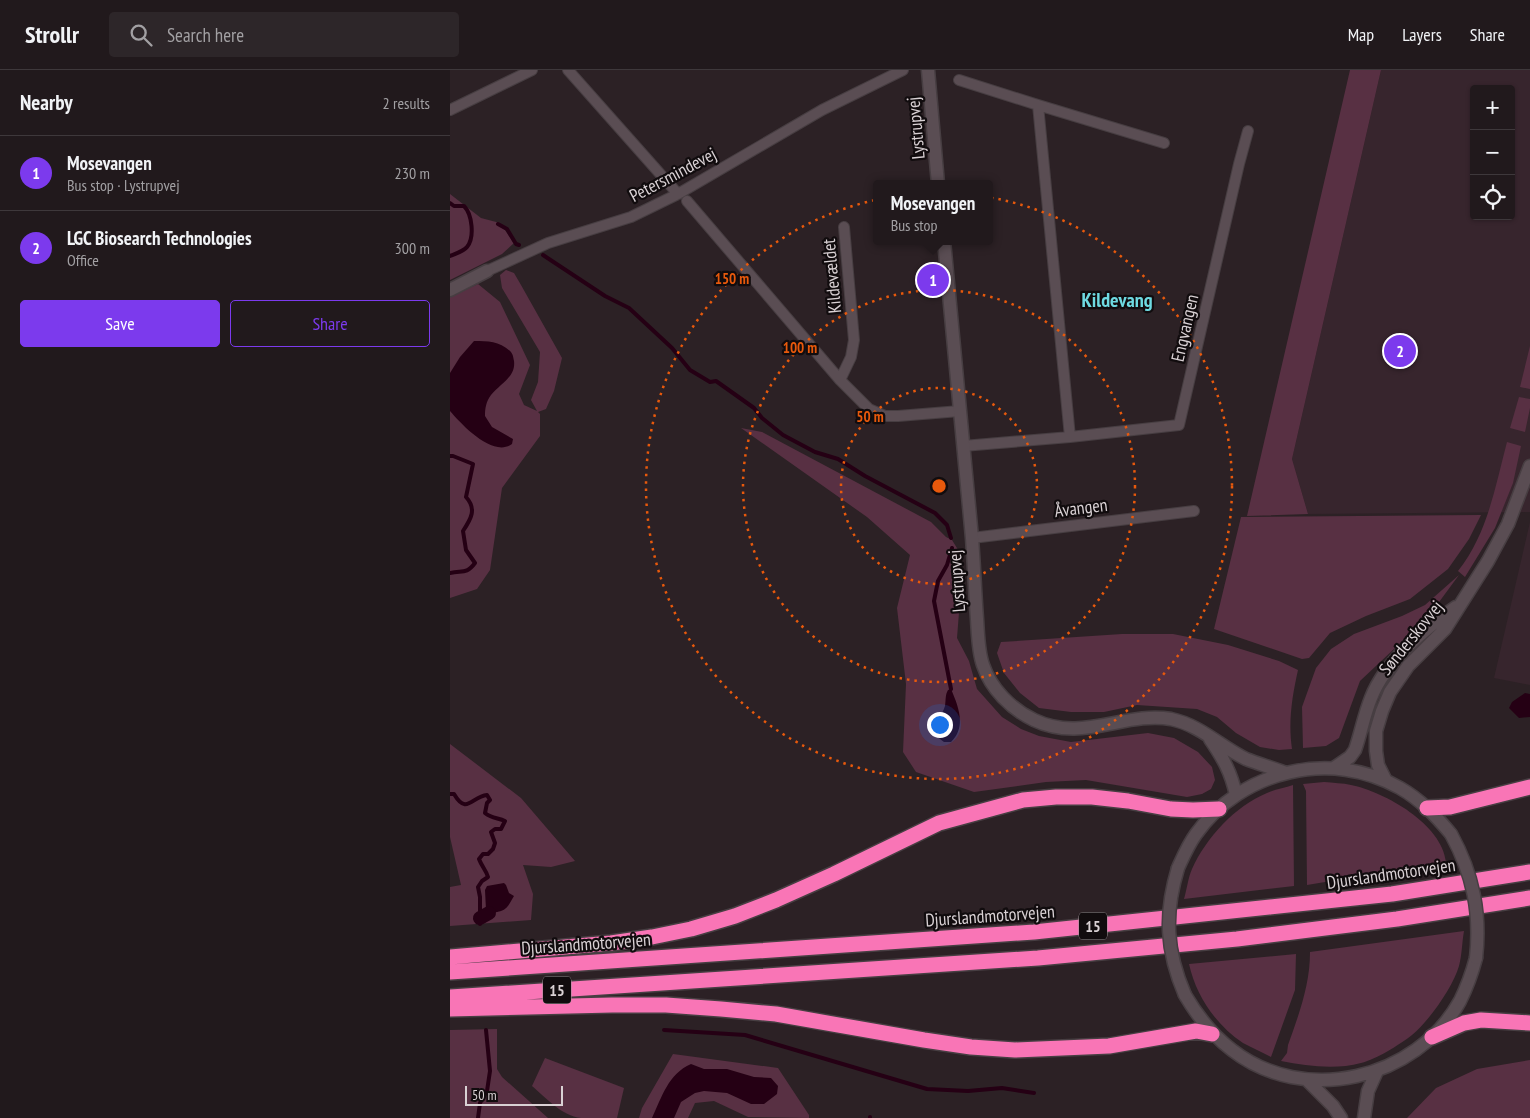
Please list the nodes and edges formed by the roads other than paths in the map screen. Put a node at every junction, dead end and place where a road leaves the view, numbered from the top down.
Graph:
1 (532, 70) edge
2 (568, 70) edge
3 (903, 70) edge
4 (928, 70) edge
5 (959, 80) dead end
6 (1038, 105) junction
7 (450, 110) edge
8 (1248, 131) dead end
9 (1164, 143) dead end
10 (938, 180) edge
11 (678, 194) junction
12 (687, 201) dead end
13 (844, 227) dead end
14 (944, 245) edge
15 (487, 271) joint
16 (450, 290) edge
17 (840, 380) junction
18 (960, 411) junction
19 (1070, 437) junction
20 (963, 446) junction
21 (1530, 466) edge
22 (1194, 511) dead end
23 (972, 538) junction
24 (1460, 604) junction
25 (1207, 735) junction
26 (1334, 768) junction
27 (1286, 773) junction
28 (1386, 781) junction
29 (1530, 787) edge
30 (1236, 795) junction
31 (1427, 808) junction
32 (1219, 809) junction
33 (1530, 872) edge
34 (1530, 898) edge
35 (450, 957) edge
36 (450, 972) edge
37 (450, 997) edge
38 (450, 1009) edge
39 (1530, 1023) edge
40 (1212, 1034) junction
41 (1432, 1037) junction
42 (1377, 1071) junction
43 (1307, 1080) junction
44 (1342, 1118) edge
45 (1364, 1118) edge

1 - 7 street
2 - 11 street
3 - 11 street, Petersmindevej
4 - 10 street, Lystrupvej
5 - 6 street
6 - 9 street
6 - 19 street
8 - 19 street, Engvangen
11 - 15 street, Petersmindevej
12 - 17 street
13 - 17 street, Kildevældet
14 - 18 street, Lystrupvej
15 - 16 street, Petersmindevej
17 - 18 street
18 - 20 street, Lystrupvej
19 - 20 street, Engvangen
20 - 23 street, Lystrupvej
21 - 24 street, Sønderskovvej
22 - 23 street, Åvangen
23 - 25 street, Lystrupvej
24 - 26 street, Sønderskovvej
24 - 28 street, Sønderskovvej
25 - 27 street, Lystrupvej
25 - 30 street, Lystrupvej
26 - 27 street
26 - 28 street
27 - 30 street
28 - 31 street
29 - 31 highway
30 - 32 street
31 - 41 street, bridge
32 - 35 highway
32 - 40 street, bridge
33 - 36 highway, Djurslandmotorvejen / 15
34 - 37 highway, 15
38 - 40 highway
39 - 41 highway
40 - 43 street
41 - 42 street
42 - 43 street
42 - 45 street
43 - 44 street

